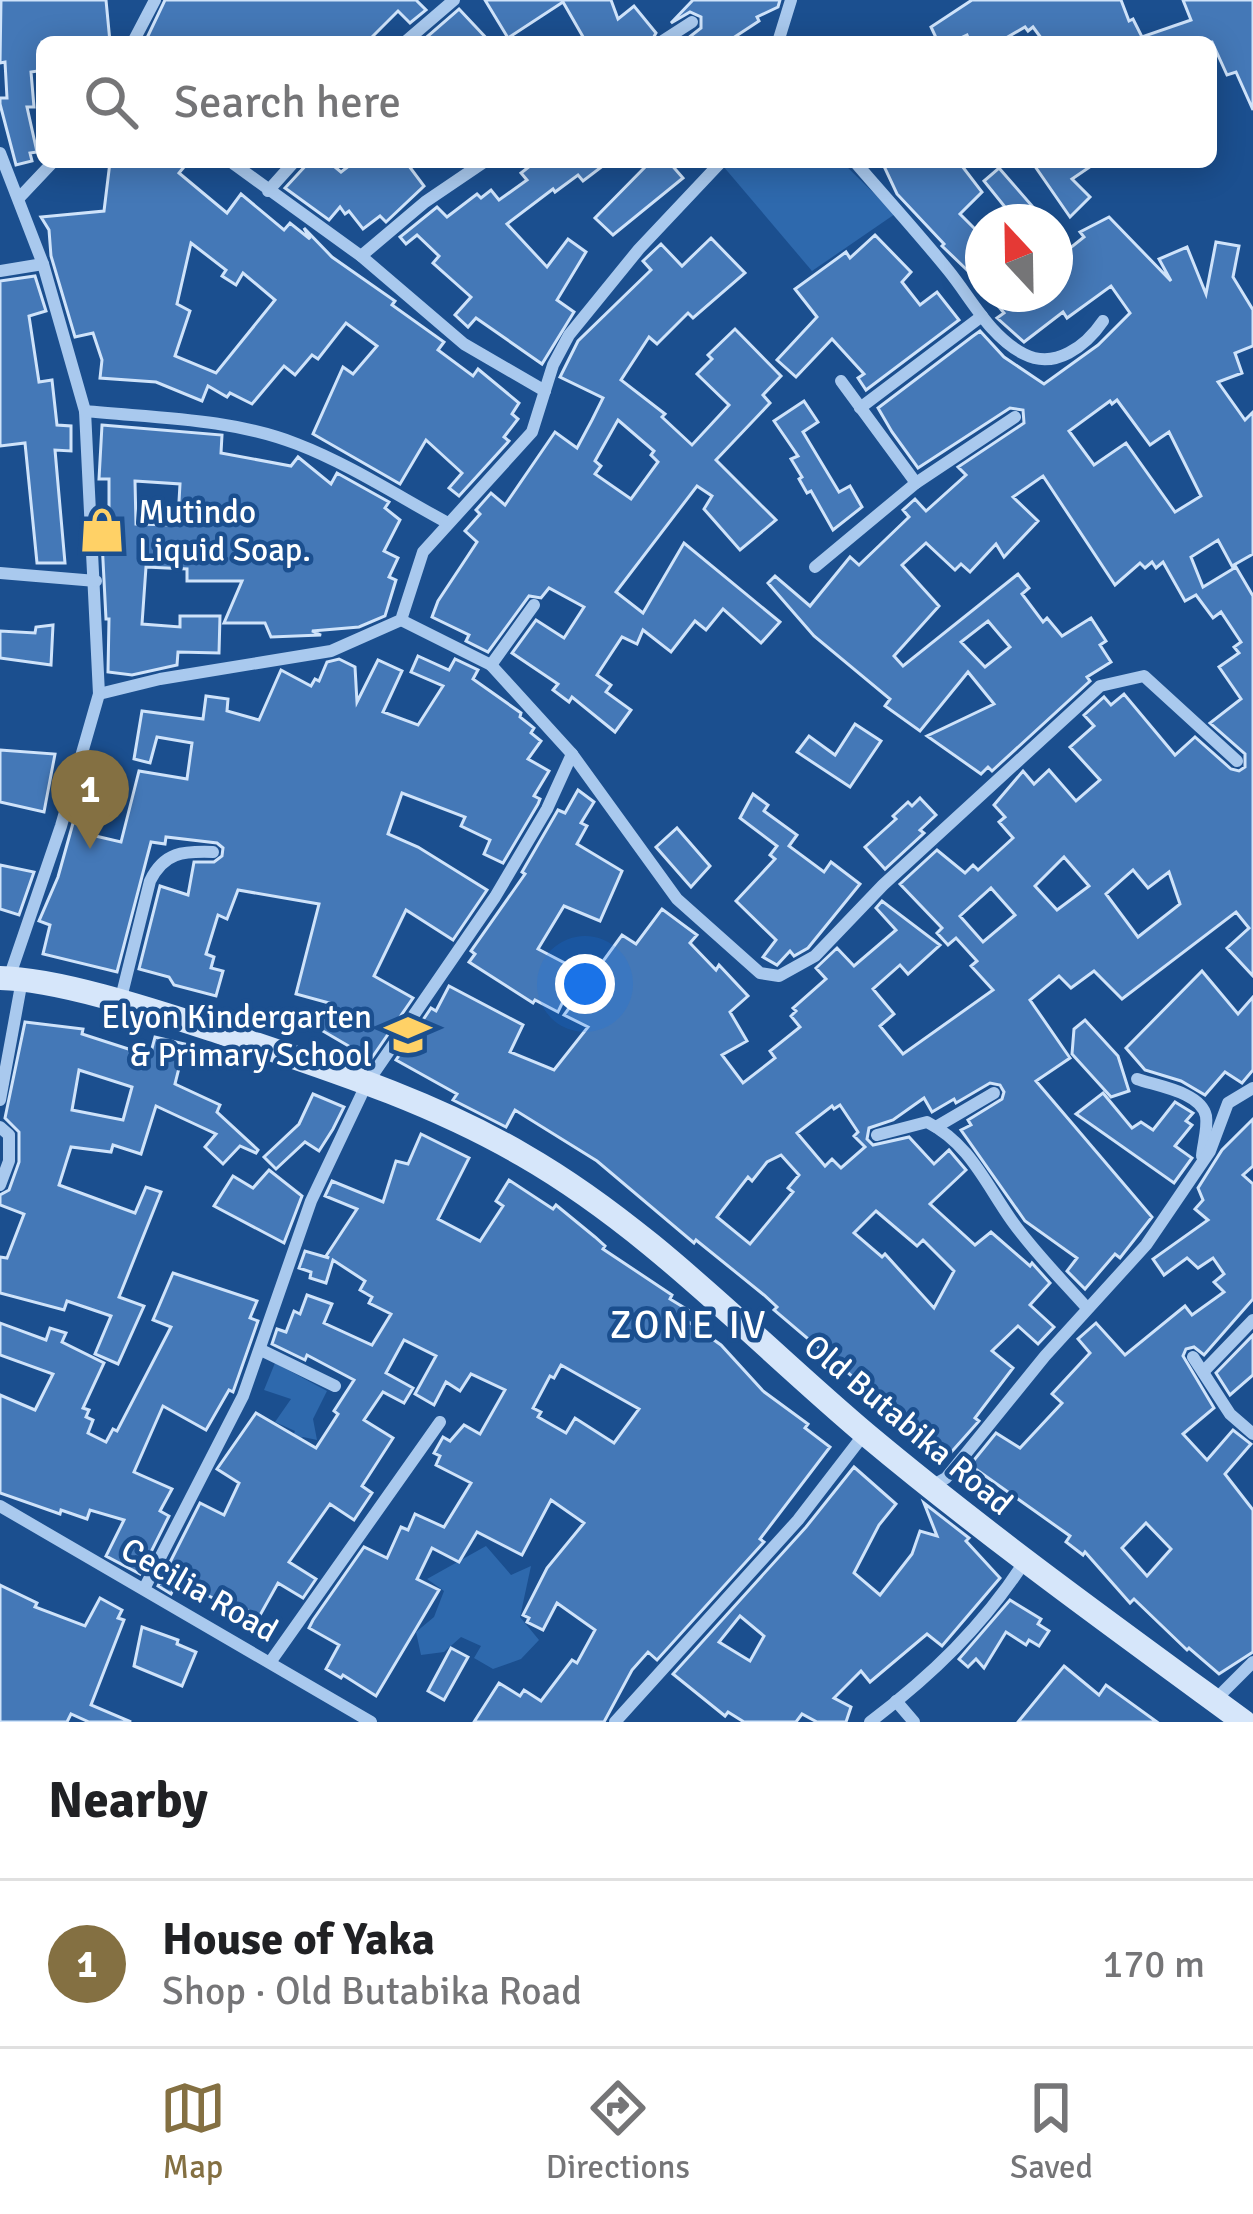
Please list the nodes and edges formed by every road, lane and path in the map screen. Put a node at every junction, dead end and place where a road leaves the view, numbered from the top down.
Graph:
1 (155, 0) edge
2 (454, 0) edge
3 (791, 0) edge
4 (692, 22) dead end
5 (136, 36) edge
6 (412, 36) edge
7 (670, 36) edge
8 (780, 36) edge
9 (0, 153) edge
10 (48, 168) edge
11 (239, 168) edge
12 (289, 168) edge
13 (475, 168) edge
14 (715, 168) edge
15 (860, 168) edge
16 (268, 191) junction
17 (20, 198) junction
18 (361, 256) junction
19 (43, 264) junction
20 (0, 271) edge
21 (982, 316) junction
22 (1103, 321) dead end
23 (841, 381) dead end
24 (545, 392) junction
25 (860, 408) junction
26 (85, 411) junction
27 (1015, 417) dead end
28 (916, 484) junction
29 (446, 522) junction
30 (814, 567) dead end
31 (0, 573) edge
32 (96, 581) junction
33 (534, 605) dead end
34 (401, 620) junction
35 (491, 665) junction
36 (99, 694) junction
37 (572, 754) junction
38 (1238, 761) dead end
39 (213, 852) dead end
40 (10, 979) edge
41 (120, 1004) junction
42 (1137, 1078) dead end
43 (367, 1083) junction
44 (1253, 1088) edge
45 (994, 1093) dead end
46 (0, 1100) edge
47 (0, 1127) edge
48 (936, 1127) junction
49 (877, 1135) dead end
50 (1202, 1164) junction
51 (0, 1185) edge
52 (1087, 1308) junction
53 (1253, 1320) edge
54 (261, 1350) junction
55 (1193, 1357) dead end
56 (1203, 1372) junction
57 (335, 1386) dead end
58 (440, 1422) dead end
59 (865, 1433) junction
60 (1253, 1434) edge
61 (929, 1487) junction
62 (0, 1506) edge
63 (1025, 1562) junction
64 (144, 1589) junction
65 (271, 1660) junction
66 (1253, 1662) edge
67 (1214, 1700) junction
68 (896, 1701) junction
69 (371, 1722) edge
70 (615, 1722) edge
71 (870, 1722) edge
72 (914, 1722) edge
73 (1244, 1722) edge

1 - 5 street
2 - 6 street
3 - 8 street
4 - 7 street
9 - 17 street
10 - 17 street
11 - 16 street
12 - 16 street
13 - 18 street
14 - 24 street
15 - 21 street
16 - 18 street
17 - 19 street
18 - 24 street
19 - 20 street
19 - 26 street
21 - 22 street
21 - 25 street
23 - 25 street
24 - 29 street
25 - 28 street
26 - 29 street
26 - 32 street
27 - 28 street
28 - 30 street
29 - 34 street
31 - 32 street
32 - 36 street
33 - 35 street
34 - 35 street
34 - 36 street
35 - 37 street
36 - 40 street
37 - 38 street
37 - 43 street
39 - 41 street
40 - 41 main road, Old Butabika Road
40 - 46 street
41 - 43 main road, Old Butabika Road
42 - 50 street
43 - 54 street
43 - 59 main road, Old Butabika Road
44 - 50 street
45 - 48 street
47 - 51 street
48 - 49 street
48 - 52 street
50 - 52 street
52 - 61 street
53 - 56 street
54 - 57 street
54 - 64 street
55 - 56 street
56 - 60 street
58 - 65 street
59 - 61 main road, Old Butabika Road
59 - 70 street
61 - 63 main road, Old Butabika Road
62 - 64 street, Cecilia Road
63 - 67 main road, Old Butabika Road
63 - 68 street
64 - 65 street, Cecilia Road
65 - 69 street, Cecilia Road
66 - 67 street
67 - 73 main road, Old Butabika Road
68 - 71 street
68 - 72 street

